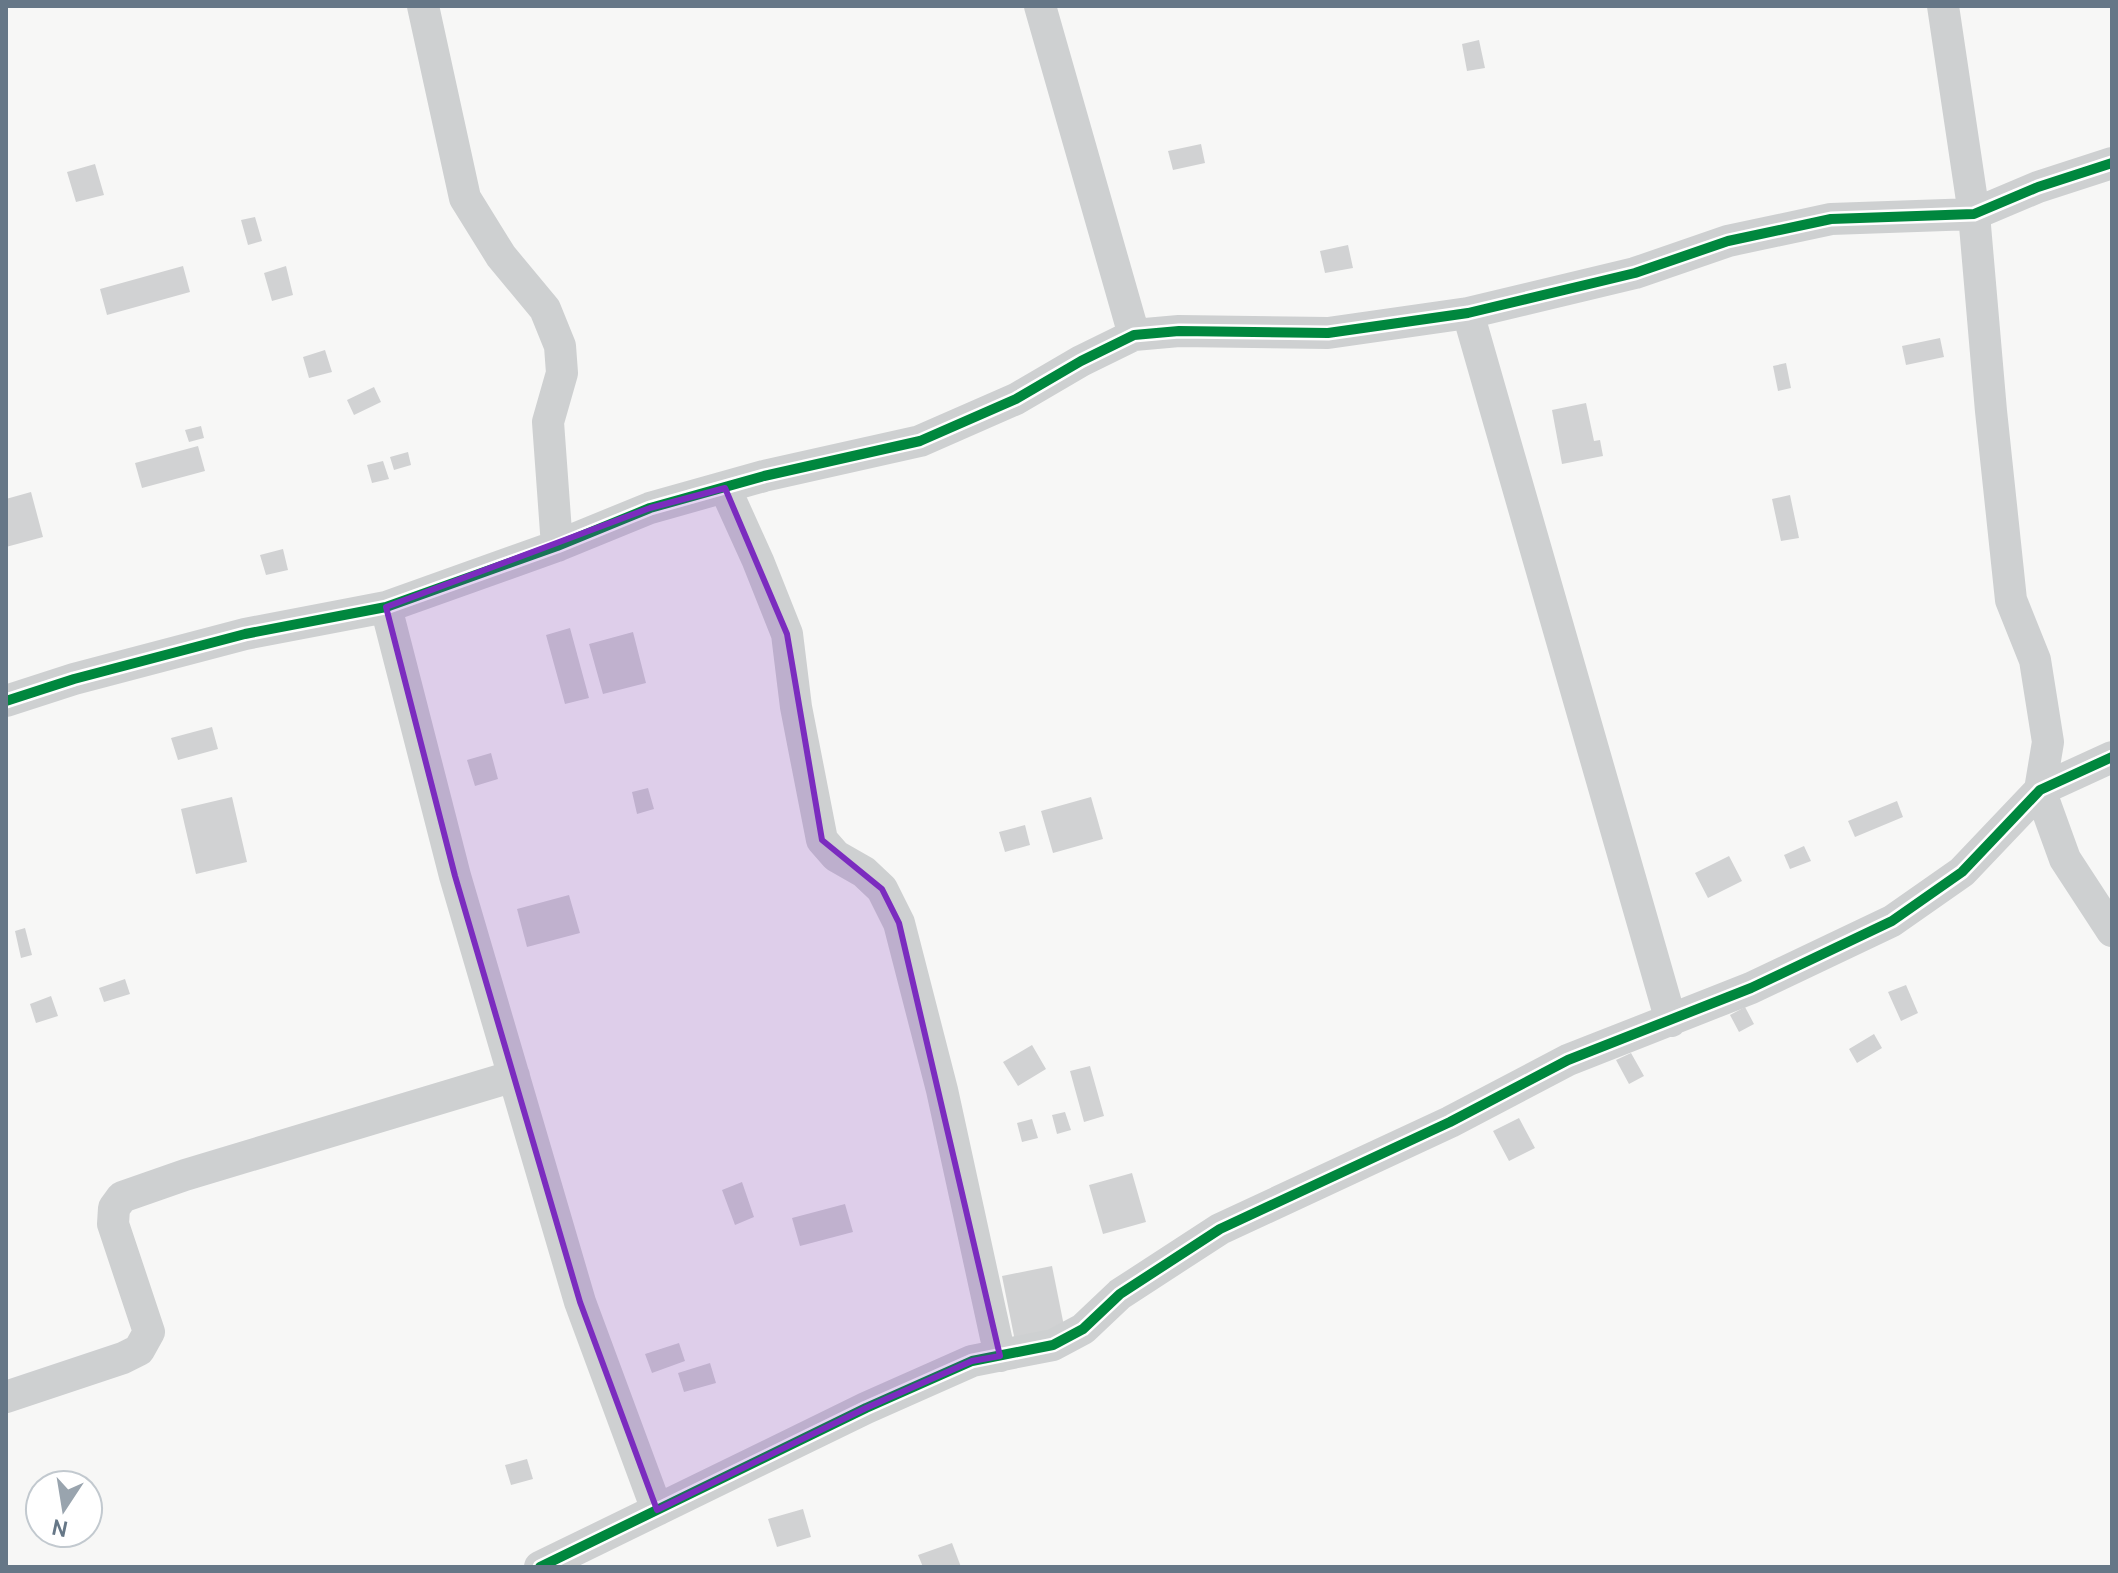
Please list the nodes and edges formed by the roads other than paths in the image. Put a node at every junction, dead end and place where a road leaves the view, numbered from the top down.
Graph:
1 (423, 6) edge
2 (1943, 6) edge
3 (1046, 7) edge
4 (2112, 163) edge
5 (1974, 214) junction
6 (1468, 313) junction
7 (1134, 335) junction
8 (725, 488) junction
9 (557, 546) junction
10 (386, 607) junction
11 (6, 701) edge
12 (2112, 757) edge
13 (2040, 790) junction
14 (2112, 931) edge
15 (1671, 1021) junction
16 (514, 1076) junction
17 (1000, 1356) junction
18 (6, 1397) edge
19 (657, 1510) junction
20 (540, 1567) edge

1 - 9 street
2 - 5 street
3 - 7 street
4 - 5 street
5 - 6 street
5 - 13 street
6 - 7 street
6 - 15 street
7 - 8 street
8 - 9 street
8 - 17 street
9 - 10 street
10 - 11 street
10 - 16 street
12 - 13 street
13 - 14 street
13 - 15 street
15 - 17 street
16 - 18 street
16 - 19 street
17 - 19 street
19 - 20 street

